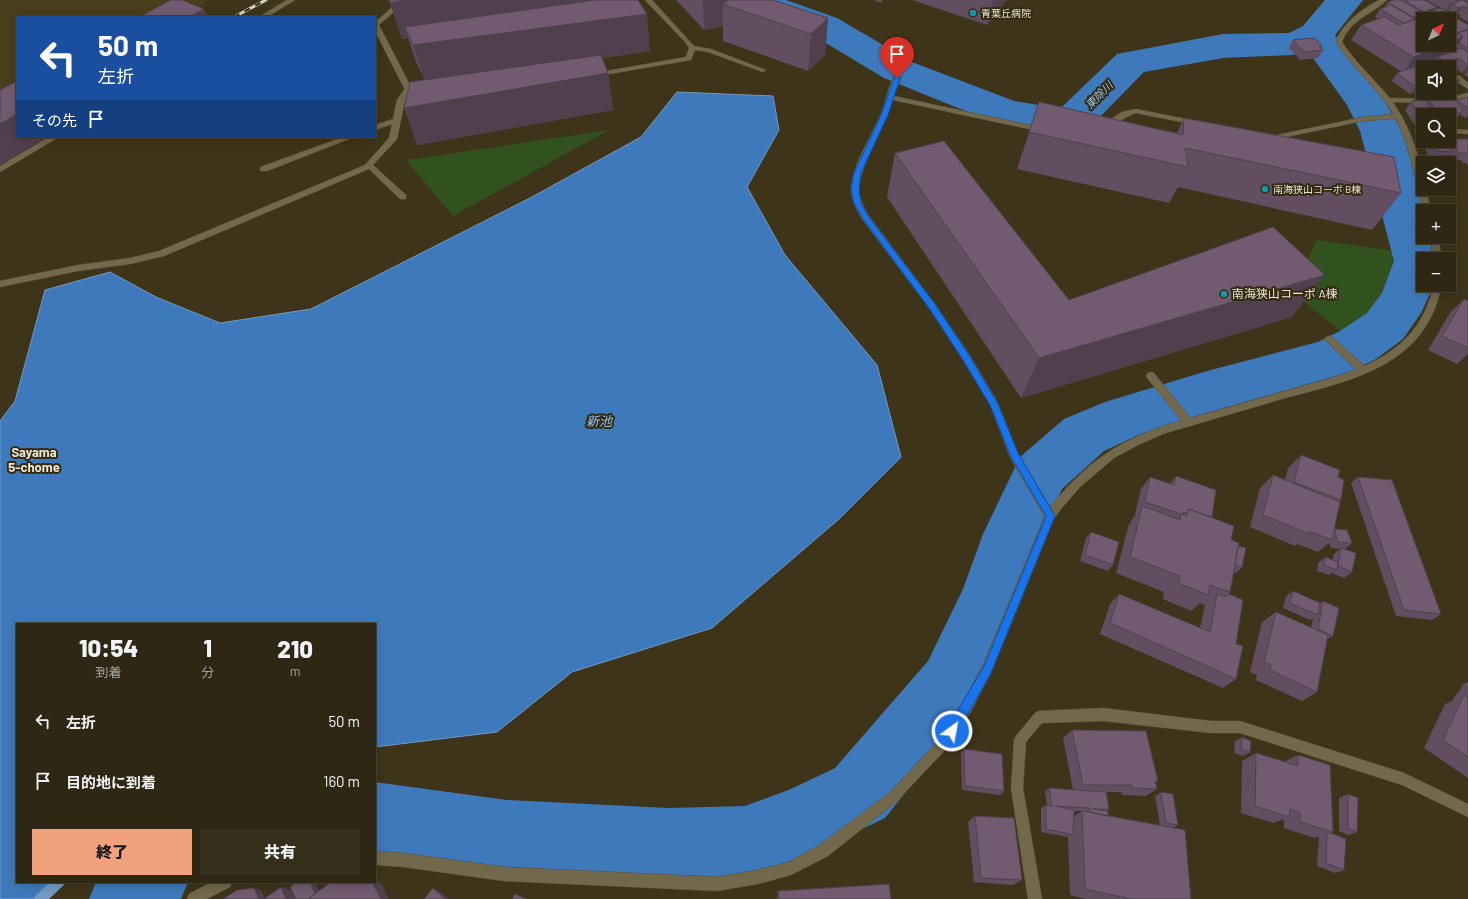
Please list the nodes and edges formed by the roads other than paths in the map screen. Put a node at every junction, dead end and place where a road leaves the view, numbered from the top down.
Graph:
1 (292, 0) edge
2 (391, 0) edge
3 (648, 0) edge
4 (1384, 0) edge
5 (1417, 0) edge
6 (264, 16) edge
7 (376, 24) edge
8 (376, 27) edge
9 (1468, 29) edge
10 (692, 48) junction
11 (762, 70) dead end
12 (589, 76) edge
13 (897, 78) dead end
14 (1457, 78) edge
15 (1468, 87) edge
16 (409, 89) junction
17 (1468, 95) edge
18 (889, 97) junction
19 (422, 98) edge
20 (1387, 100) junction
21 (1395, 116) junction
22 (397, 120) junction
23 (1207, 125) edge
24 (376, 128) edge
25 (1099, 129) edge
26 (1456, 131) edge
27 (1051, 132) edge
28 (1468, 132) edge
29 (1267, 137) edge
30 (53, 138) edge
31 (347, 138) edge
32 (370, 166) junction
33 (264, 168) dead end
34 (0, 169) edge
35 (403, 196) dead end
36 (1425, 204) edge
37 (0, 284) edge
38 (1435, 292) edge
39 (1329, 339) dead end
40 (1363, 370) junction
41 (1151, 376) dead end
42 (1187, 420) junction
43 (1049, 514) junction
44 (1468, 811) edge
45 (376, 858) edge
46 (223, 883) edge
47 (194, 899) edge
48 (1035, 899) edge

1 - 6 street
2 - 7 street
3 - 10 street
4 - 20 street
5 - 9 street
8 - 16 street
10 - 11 street
10 - 12 street
13 - 18 street
14 - 15 street
16 - 19 street
16 - 22 street
17 - 20 street
18 - 27 street
18 - 43 street
20 - 21 street
21 - 29 street
21 - 36 street
22 - 24 street
22 - 32 street
23 - 25 street
26 - 28 street
30 - 34 street
31 - 33 street
32 - 35 street
32 - 37 street
38 - 40 street
39 - 40 street
40 - 42 street
41 - 42 street
42 - 43 street
43 - 45 street
44 - 48 street
46 - 47 street

